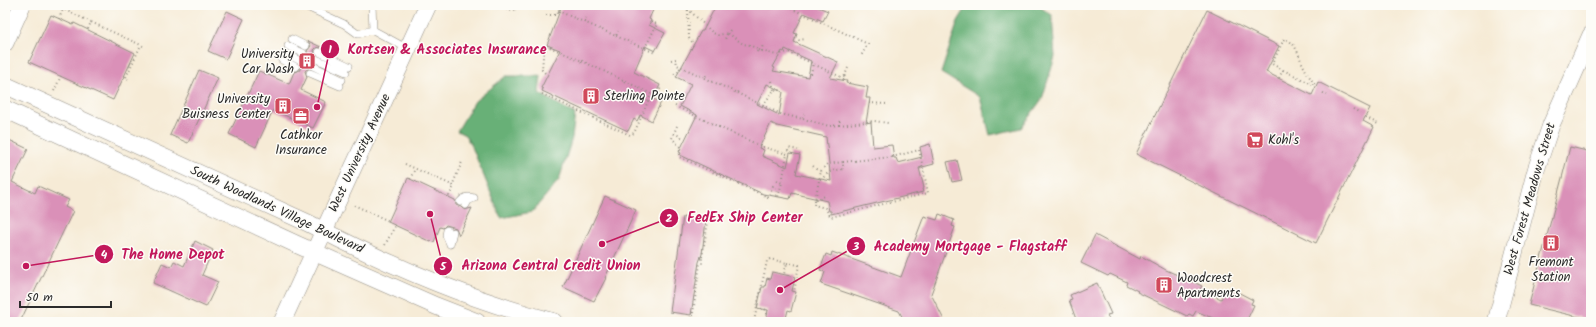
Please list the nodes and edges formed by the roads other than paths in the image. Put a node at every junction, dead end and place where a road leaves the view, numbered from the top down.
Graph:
1 (22, 5) edge
2 (302, 5) edge
3 (372, 5) edge
4 (428, 5) edge
5 (373, 30) junction
6 (1591, 35) edge
7 (292, 39) dead end
8 (5, 43) edge
9 (306, 46) dead end
10 (408, 49) junction
11 (287, 50) dead end
12 (282, 60) dead end
13 (347, 69) dead end
14 (341, 83) dead end
15 (5, 85) edge
16 (5, 109) edge
17 (324, 232) junction
18 (315, 252) junction
19 (282, 322) edge
20 (477, 322) edge
21 (555, 322) edge
22 (1496, 322) edge

1 - 8 street
2 - 5 lane
3 - 5 lane
4 - 10 street, West University Avenue
5 - 10 lane
6 - 22 street, West Forest Meadows Street
7 - 9 lane
10 - 17 street, West University Avenue
11 - 12 lane
13 - 14 lane
15 - 17 street, South Woodlands Village Boulevard
16 - 18 street, South Woodlands Village Boulevard
17 - 18 street, West University Avenue
17 - 21 street, South Woodlands Village Boulevard
18 - 19 street, West University Avenue
18 - 20 street, South Woodlands Village Boulevard

